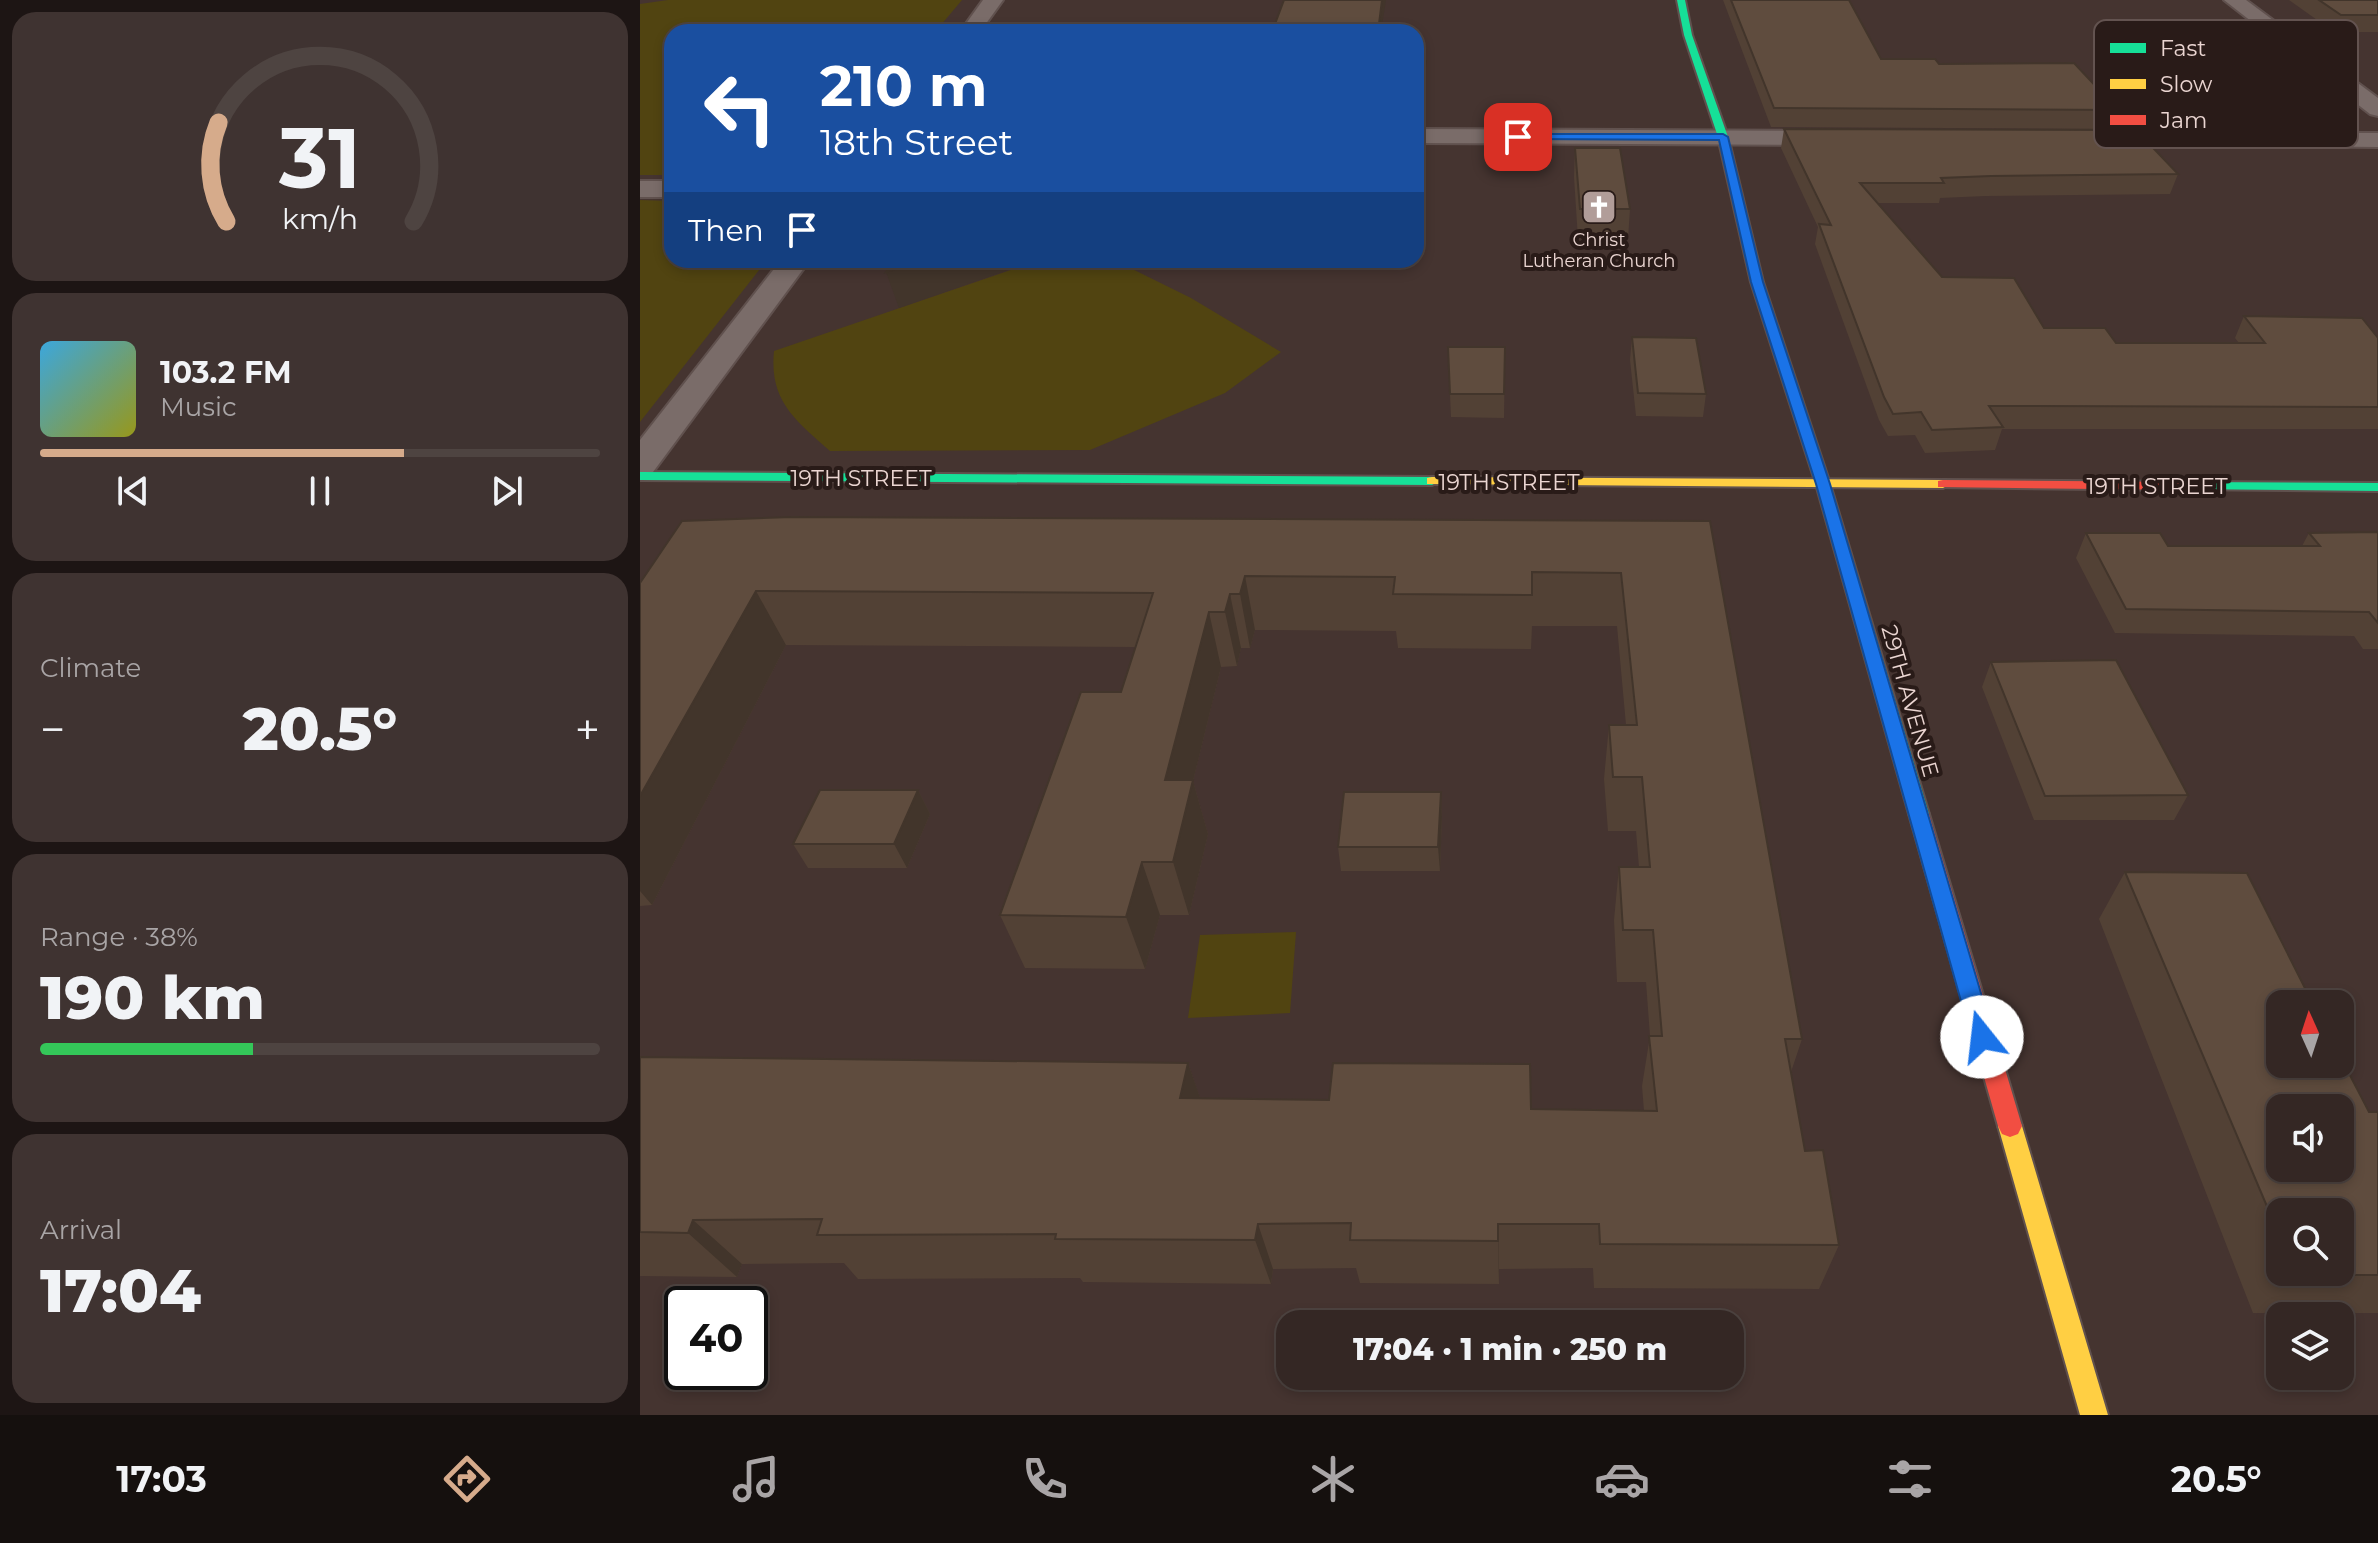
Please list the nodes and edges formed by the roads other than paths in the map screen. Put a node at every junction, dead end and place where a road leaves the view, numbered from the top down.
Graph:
1 (993, 0) edge
2 (1681, 0) edge
3 (2234, 0) edge
4 (2260, 20) edge
5 (976, 24) edge
6 (2358, 94) edge
7 (2378, 109) edge
8 (1424, 136) edge
9 (1723, 137) junction
10 (1862, 138) edge
11 (2062, 138) edge
12 (2094, 138) edge
13 (2358, 140) edge
14 (2378, 140) edge
15 (640, 189) edge
16 (664, 189) edge
17 (790, 268) edge
18 (642, 461) edge
19 (1823, 484) junction
20 (2378, 487) edge
21 (2094, 1415) edge

1 - 5 street
2 - 9 street, 29TH AVENUE
3 - 4 street
6 - 7 street
8 - 9 street
9 - 10 street
9 - 19 street, 29TH AVENUE
11 - 12 street
13 - 14 street
15 - 16 street
17 - 18 street
18 - 19 street, 19TH STREET
19 - 20 street, 19TH STREET
19 - 21 street, 29TH AVENUE

